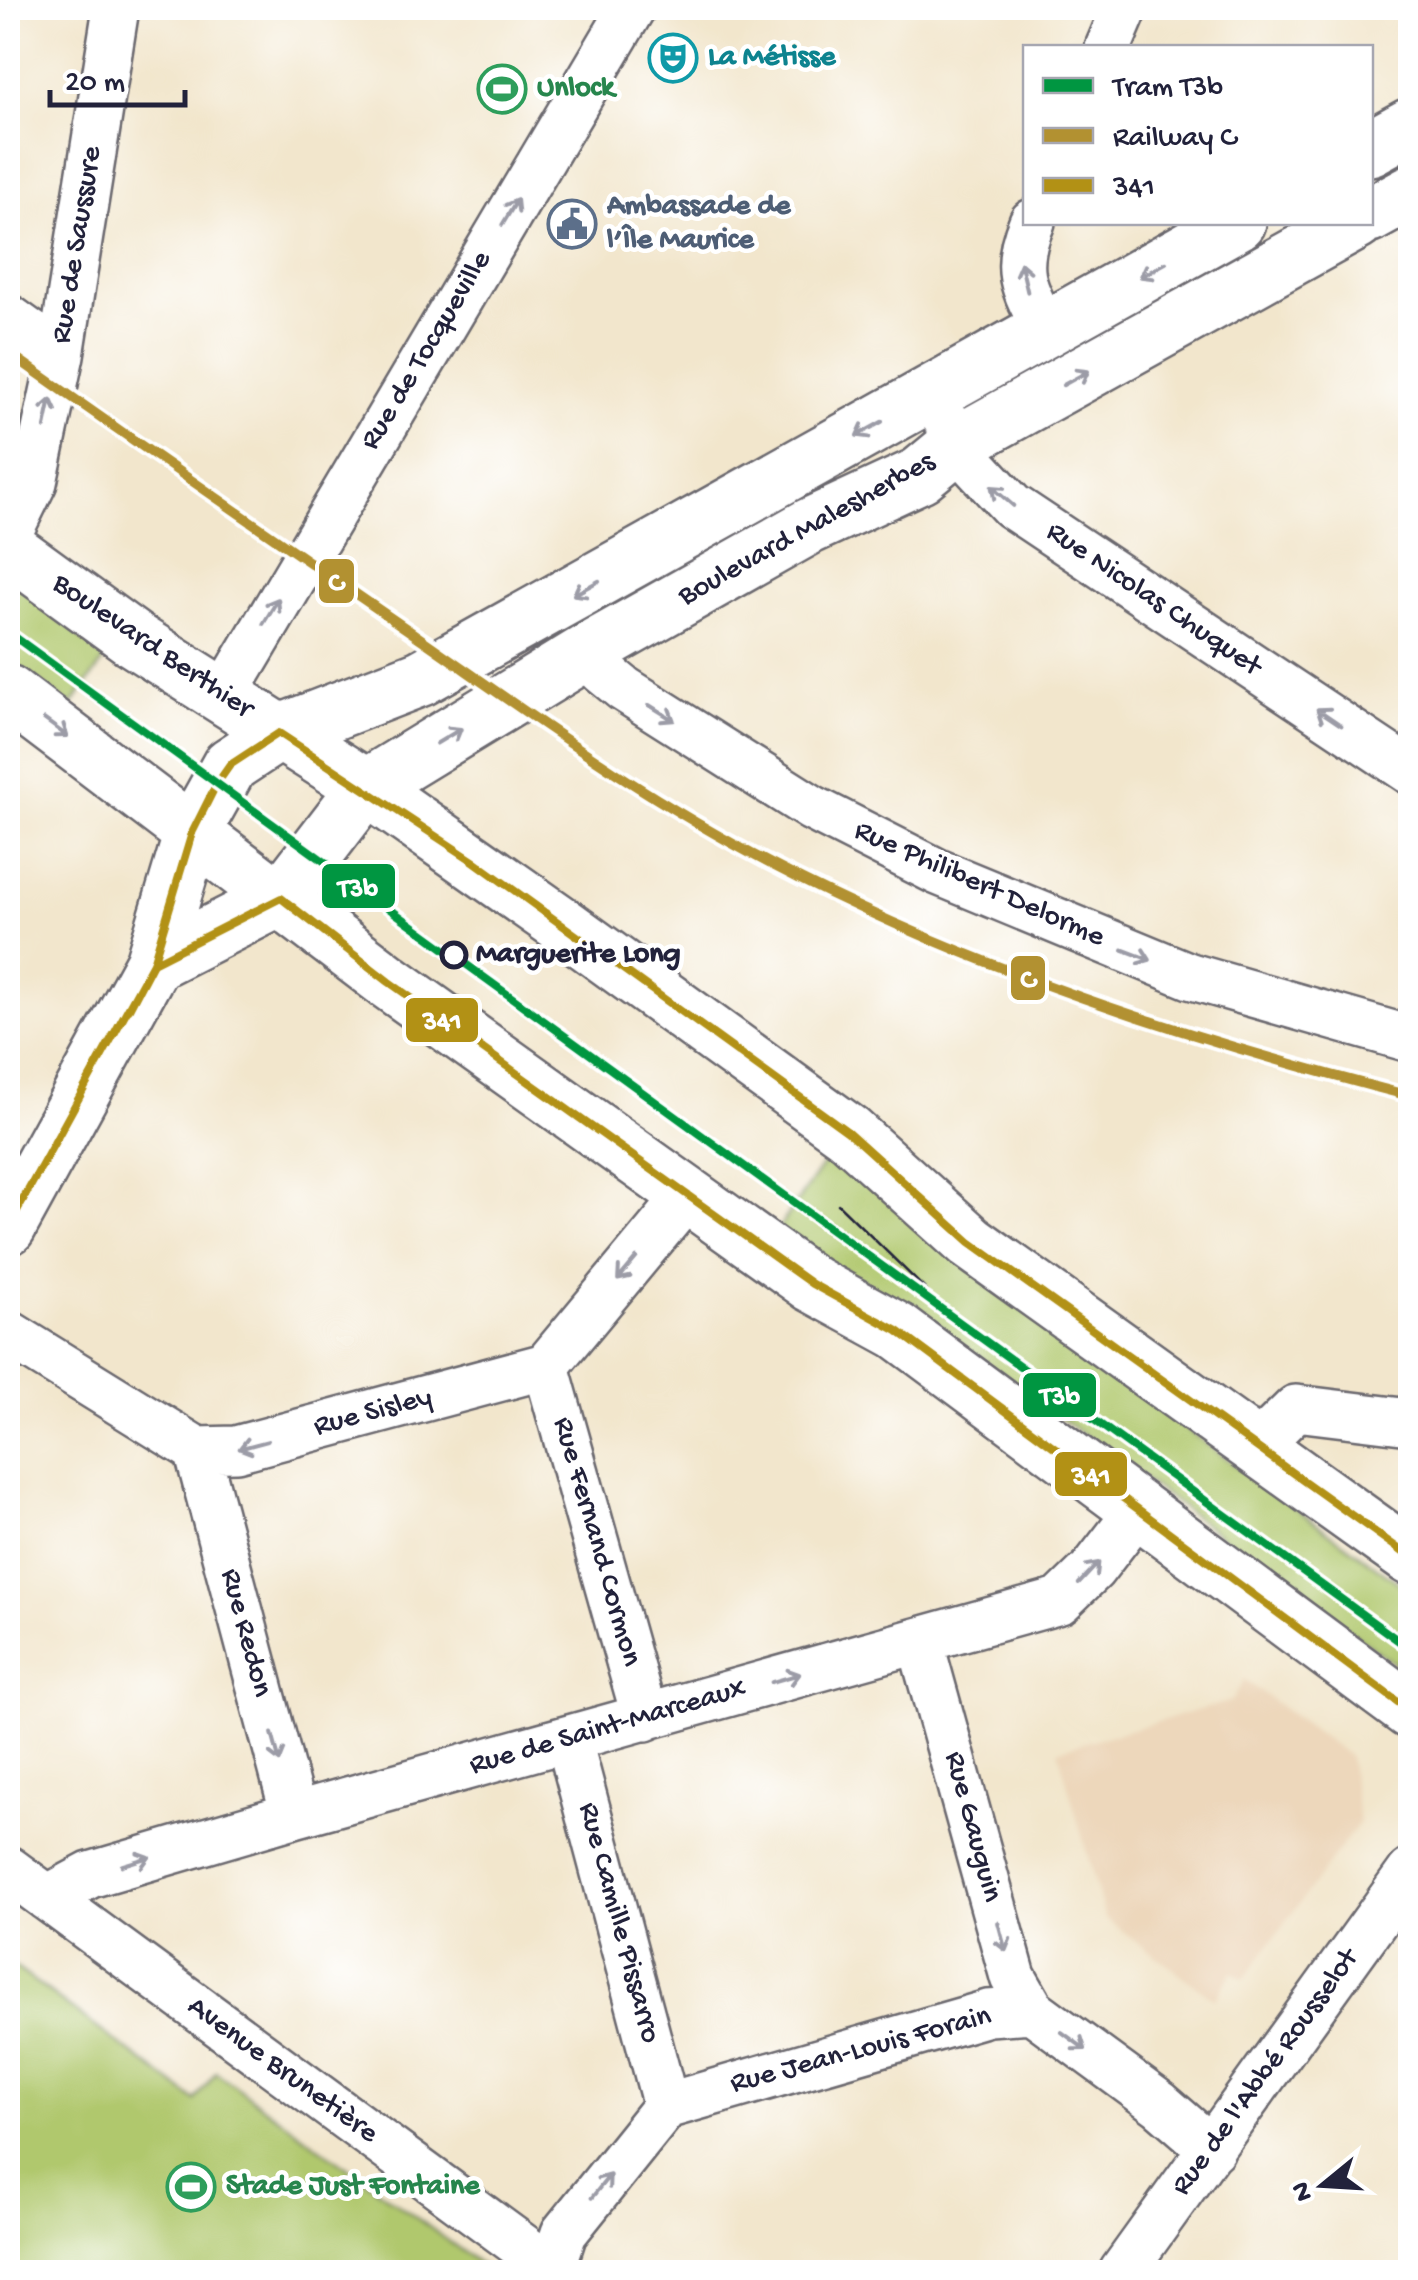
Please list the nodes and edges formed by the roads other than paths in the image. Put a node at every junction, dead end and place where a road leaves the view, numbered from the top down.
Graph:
1 (116, 8) edge
2 (632, 8) edge
3 (1125, 8) edge
4 (1109, 45) edge
5 (1410, 126) edge
6 (1373, 146) edge
7 (1410, 193) edge
8 (1373, 213) edge
9 (1031, 225) edge
10 (1233, 225) edge
11 (1352, 225) edge
12 (8, 316) edge
13 (1046, 330) junction
14 (61, 355) junction
15 (931, 395) junction
16 (960, 442) junction
17 (8, 536) edge
18 (8, 548) edge
19 (587, 652) junction
20 (8, 693) edge
21 (224, 696) junction
22 (279, 733) junction
23 (1410, 771) edge
24 (366, 788) junction
25 (192, 833) junction
26 (282, 898) junction
27 (153, 962) junction
28 (1410, 1040) edge
29 (688, 1194) junction
30 (8, 1227) edge
31 (8, 1333) edge
32 (546, 1366) junction
33 (1410, 1422) edge
34 (1256, 1446) junction
35 (197, 1450) junction
36 (1137, 1512) junction
37 (1410, 1557) edge
38 (920, 1641) junction
39 (1410, 1711) edge
40 (646, 1718) junction
41 (569, 1741) junction
42 (294, 1815) junction
43 (8, 1869) edge
44 (1410, 1872) edge
45 (46, 1898) junction
46 (1032, 2010) junction
47 (666, 2106) junction
48 (1212, 2149) junction
49 (554, 2271) edge
50 (1122, 2272) edge

1 - 14 street, Rue de Saussure
21 -> 2 street, Rue de Tocqueville
3 - 4 street
5 - 6 main road
7 - 8 main road
13 -> 9 street
10 -> 13 main road, Boulevard Malesherbes
16 -> 11 main road, Boulevard Malesherbes
12 - 14 street
13 - 15 main road, Boulevard Malesherbes
17 -> 14 street, Rue de Saussure
15 - 16 street, Rue Nicolas Chuquet
15 -> 22 main road, Boulevard Malesherbes
16 - 19 main road, Boulevard Malesherbes
23 -> 16 street, Rue Nicolas Chuquet
18 - 21 main road, Boulevard Berthier
24 -> 19 main road, Boulevard Malesherbes
19 -> 28 street, Rue Philibert Delorme
20 -> 25 main road
21 - 22 main road, Boulevard Berthier
22 - 24 main road, Boulevard Berthier
22 - 25 main road, Boulevard Malesherbes
24 - 26 main road
24 - 34 main road, Boulevard Berthier
25 - 26 main road
25 - 27 main road, Boulevard Malesherbes
26 - 27 main road
26 - 29 main road
27 - 30 main road, Boulevard Malesherbes
29 -> 32 street
29 - 36 main road
31 - 35 street
32 -> 35 street, Rue Sisley
32 - 40 street, Rue Fernand Cormon
33 - 34 street
34 - 37 main road, Boulevard Berthier
35 -> 42 street, Rue Redon
38 -> 36 street, Rue de Saint-Marceaux
36 - 39 main road
40 -> 38 street, Rue de Saint-Marceaux
38 -> 46 street, Rue Gauguin
40 - 41 street, Rue de Saint-Marceaux
41 - 42 street, Rue de Saint-Marceaux
41 - 47 street, Rue Camille Pissarro
45 -> 42 street, Rue de Saint-Marceaux
43 - 45 street, Avenue Brunetière
44 - 48 street, Rue de l'Abbé Rousselot
45 - 49 street, Avenue Brunetière
46 - 47 street, Rue Jean-Louis Forain
46 -> 48 street, Rue Jean-Louis Forain
49 -> 47 street
48 - 50 street, Rue de l'Abbé Rousselot

